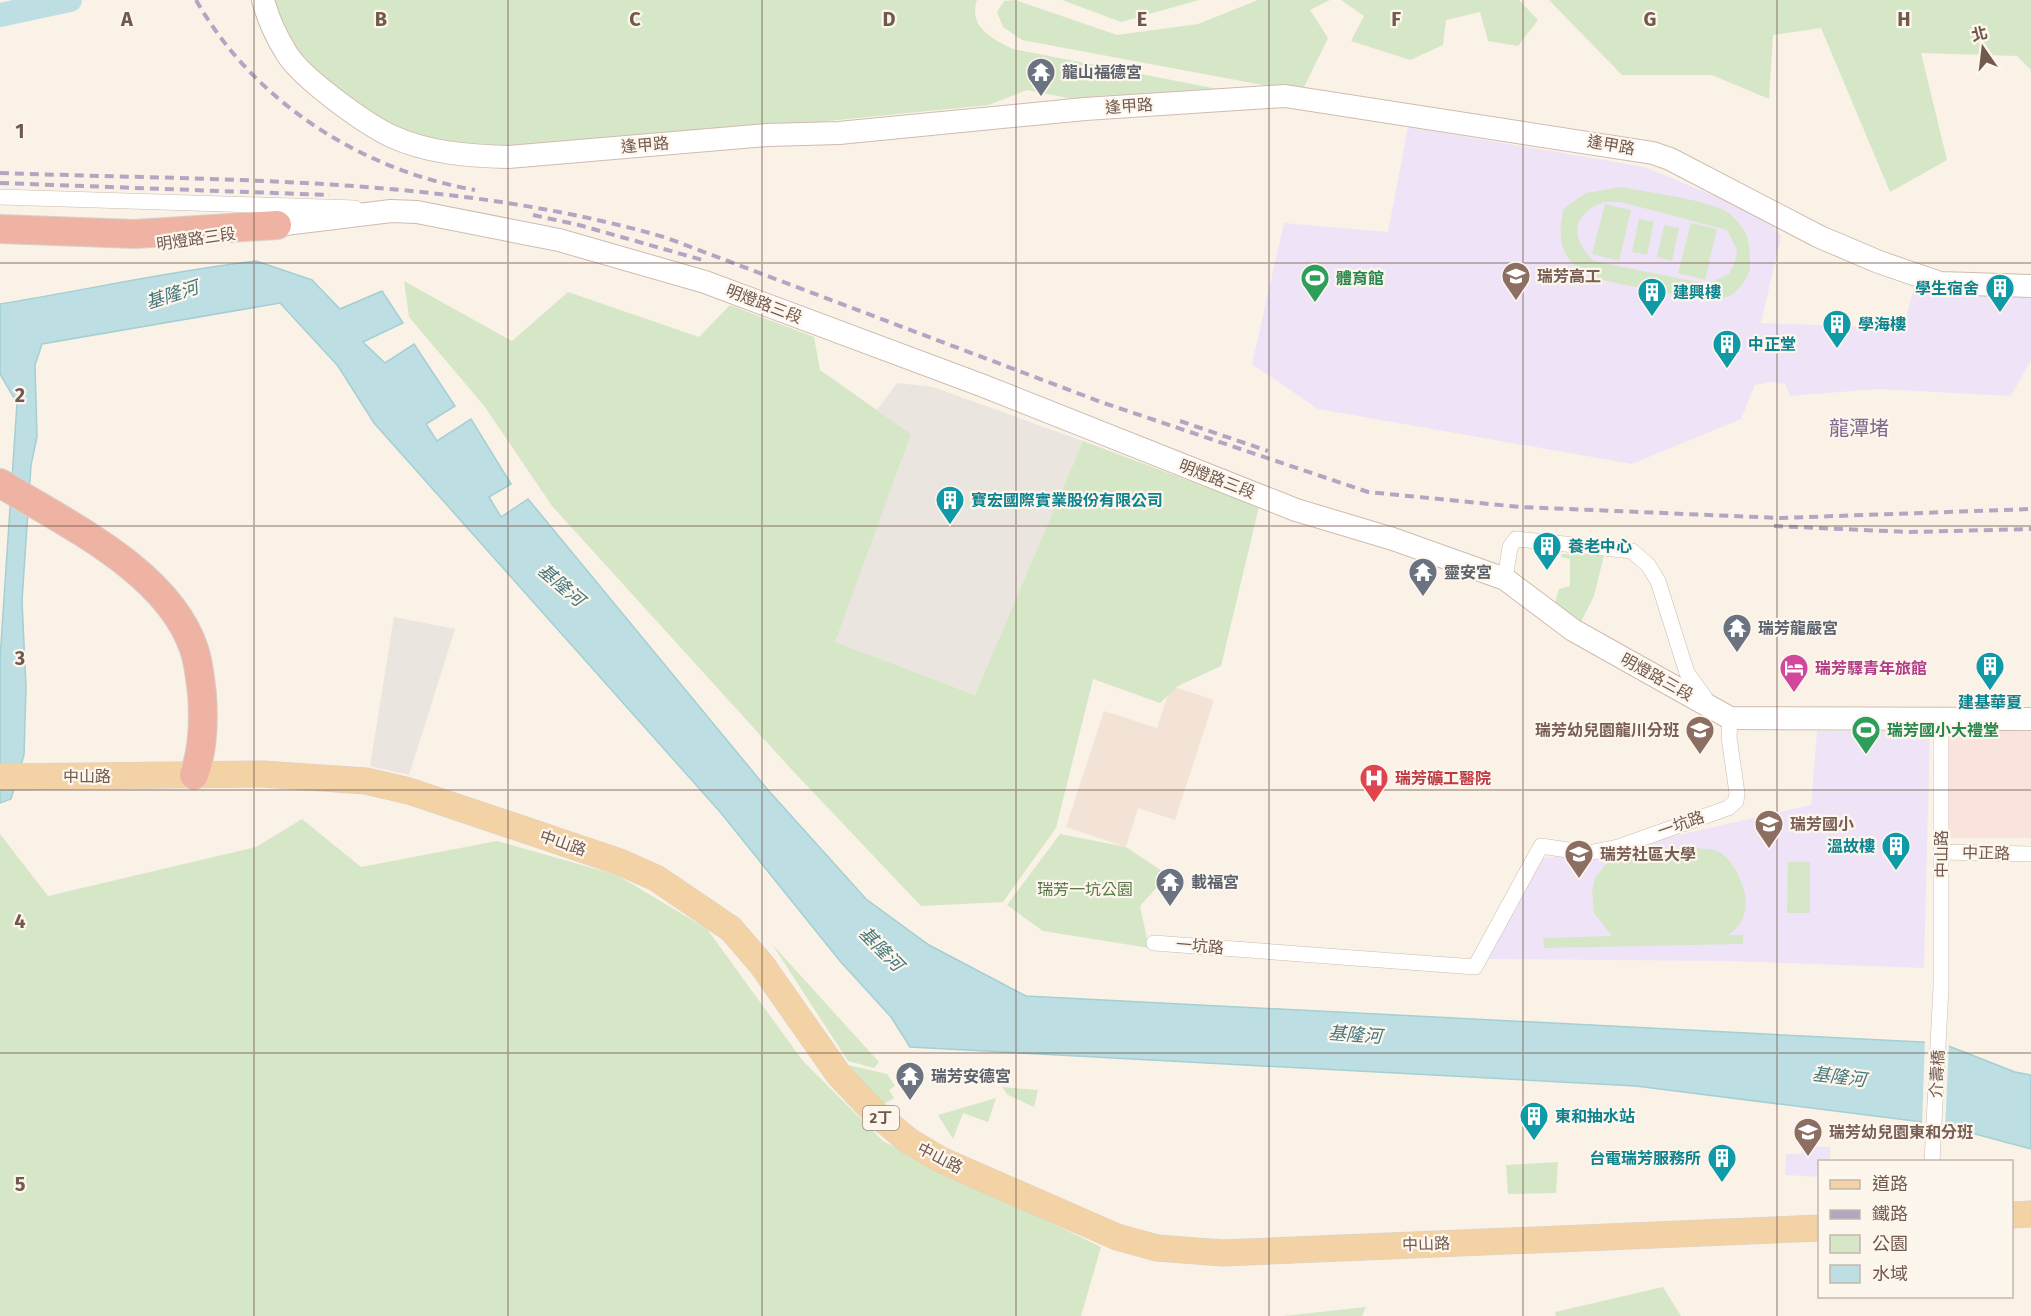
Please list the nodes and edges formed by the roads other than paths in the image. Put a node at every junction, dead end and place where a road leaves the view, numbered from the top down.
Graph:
1 (263, 0) edge
2 (0, 197) edge
3 (0, 211) edge
4 (391, 211) junction
5 (277, 225) junction
6 (0, 229) edge
7 (0, 243) edge
8 (2031, 286) edge
9 (0, 483) edge
10 (0, 498) edge
11 (87, 545) junction
12 (1505, 579) junction
13 (1730, 718) junction
14 (2031, 719) edge
15 (1941, 720) junction
16 (194, 775) junction
17 (0, 777) edge
18 (1941, 852) junction
19 (2031, 854) edge
20 (1154, 943) dead end
21 (1941, 987) joint
22 (1932, 1160) edge
23 (2031, 1214) edge
24 (2013, 1215) edge
25 (1818, 1228) edge

1 - 8 main road, 逢甲路
2 - 4 street, 明燈路三段
3 - 5 highway
4 - 5 main road, 明燈路三段
4 - 12 main road, 明燈路三段
5 - 6 highway
5 - 7 street, 明燈路三段
9 - 11 highway
10 - 11 highway
11 - 16 highway
12 - 13 main road, 明燈路三段
12 - 13 street
13 - 15 main road, 明燈路三段
13 - 20 street, 一坑路
14 - 15 main road, 明燈路三段
15 - 18 street, 中山路
16 - 17 main road, 中山路 / 2丁
16 - 25 main road, 中山路 / 2丁
18 - 19 street, 中正路
18 - 21 street, 中山路
21 - 22 street, 介壽橋
23 - 24 main road

